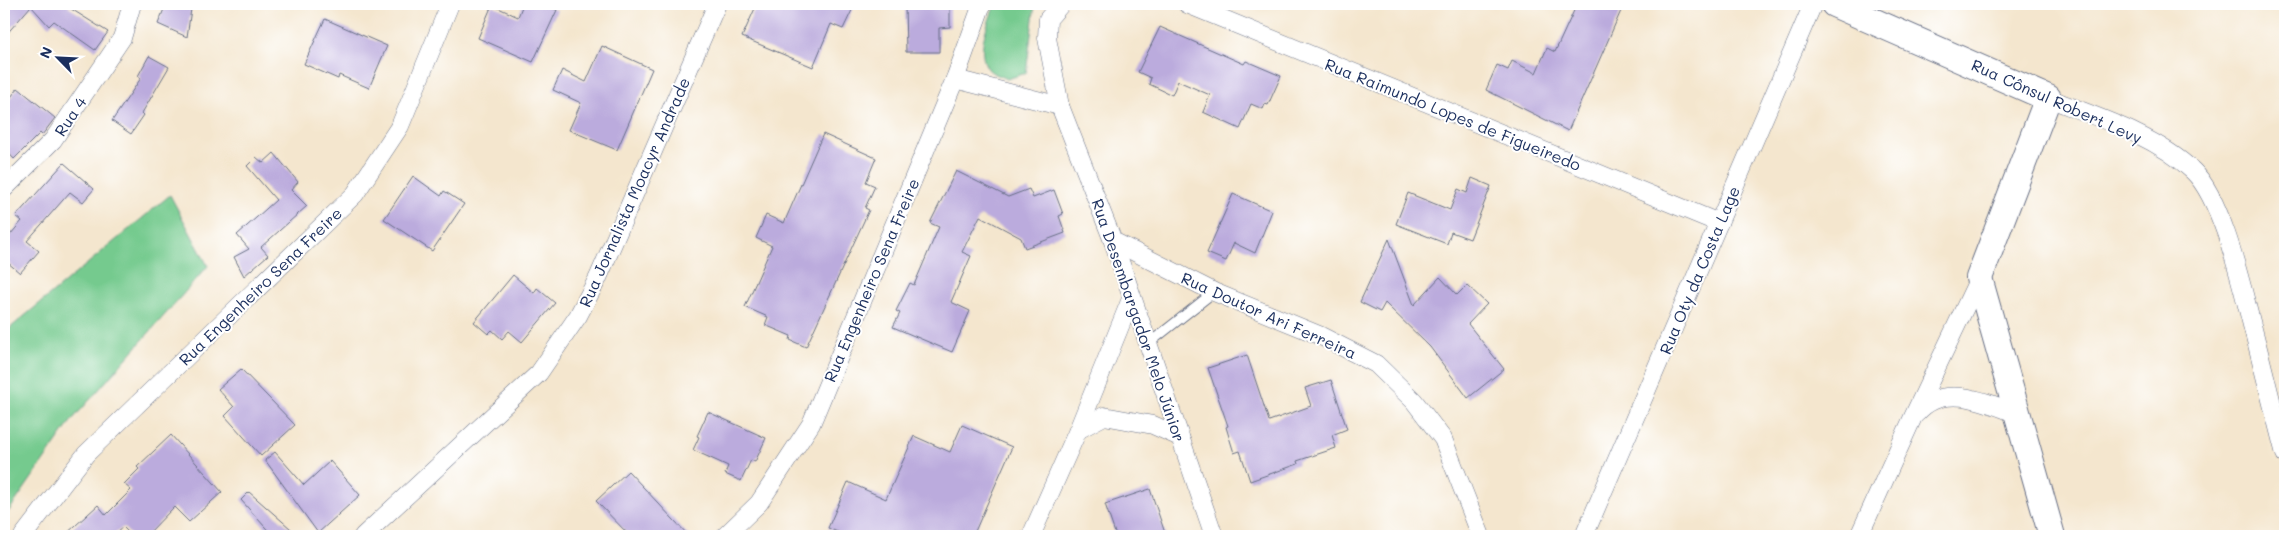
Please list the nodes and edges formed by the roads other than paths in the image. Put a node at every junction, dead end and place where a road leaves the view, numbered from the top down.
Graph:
1 (132, 4) edge
2 (450, 4) edge
3 (718, 4) edge
4 (982, 4) edge
5 (1061, 4) edge
6 (1187, 4) edge
7 (1813, 4) edge
8 (1834, 4) edge
9 (955, 79) junction
10 (2048, 98) junction
11 (1060, 106) junction
12 (4, 189) edge
13 (1719, 223) junction
14 (1113, 241) junction
15 (1979, 278) junction
16 (1214, 292) junction
17 (1131, 299) junction
18 (1148, 344) junction
19 (2017, 414) junction
20 (1913, 417) junction
21 (1078, 430) junction
22 (1180, 437) junction
23 (2285, 454) edge
24 (24, 536) edge
25 (363, 536) edge
26 (725, 536) edge
27 (1031, 536) edge
28 (1214, 536) edge
29 (1481, 536) edge
30 (1584, 536) edge
31 (1859, 536) edge
32 (2052, 536) edge

1 - 12 street, Rua 4
2 - 24 street, Rua Engenheiro Sena Freire
3 - 25 street, Rua Jornalista Moacyr Andrade
4 - 9 street, Rua Engenheiro Sena Freire
5 - 11 street, Rua Desembargador Melo Júnior
6 - 13 street, Rua Raimundo Lopes de Figueiredo
7 - 13 street, Rua Oty da Costa Lage
8 - 10 street, Rua Cônsul Robert Levy
9 - 11 street
9 - 26 street, Rua Engenheiro Sena Freire
10 - 15 street
10 - 23 street, Rua Cônsul Robert Levy
11 - 14 street, Rua Desembargador Melo Júnior
13 - 30 street, Rua Oty da Costa Lage
14 - 16 street, Rua Doutor Ari Ferreira
14 - 17 street, Rua Desembargador Melo Júnior
15 - 19 street
15 - 20 street
16 - 18 lane
16 - 29 street, Rua Doutor Ari Ferreira
17 - 18 street, Rua Desembargador Melo Júnior
17 - 21 street
18 - 22 street, Rua Desembargador Melo Júnior
19 - 20 street
19 - 32 street
20 - 31 street
21 - 22 street
21 - 27 street
22 - 28 street, Rua Desembargador Melo Júnior

